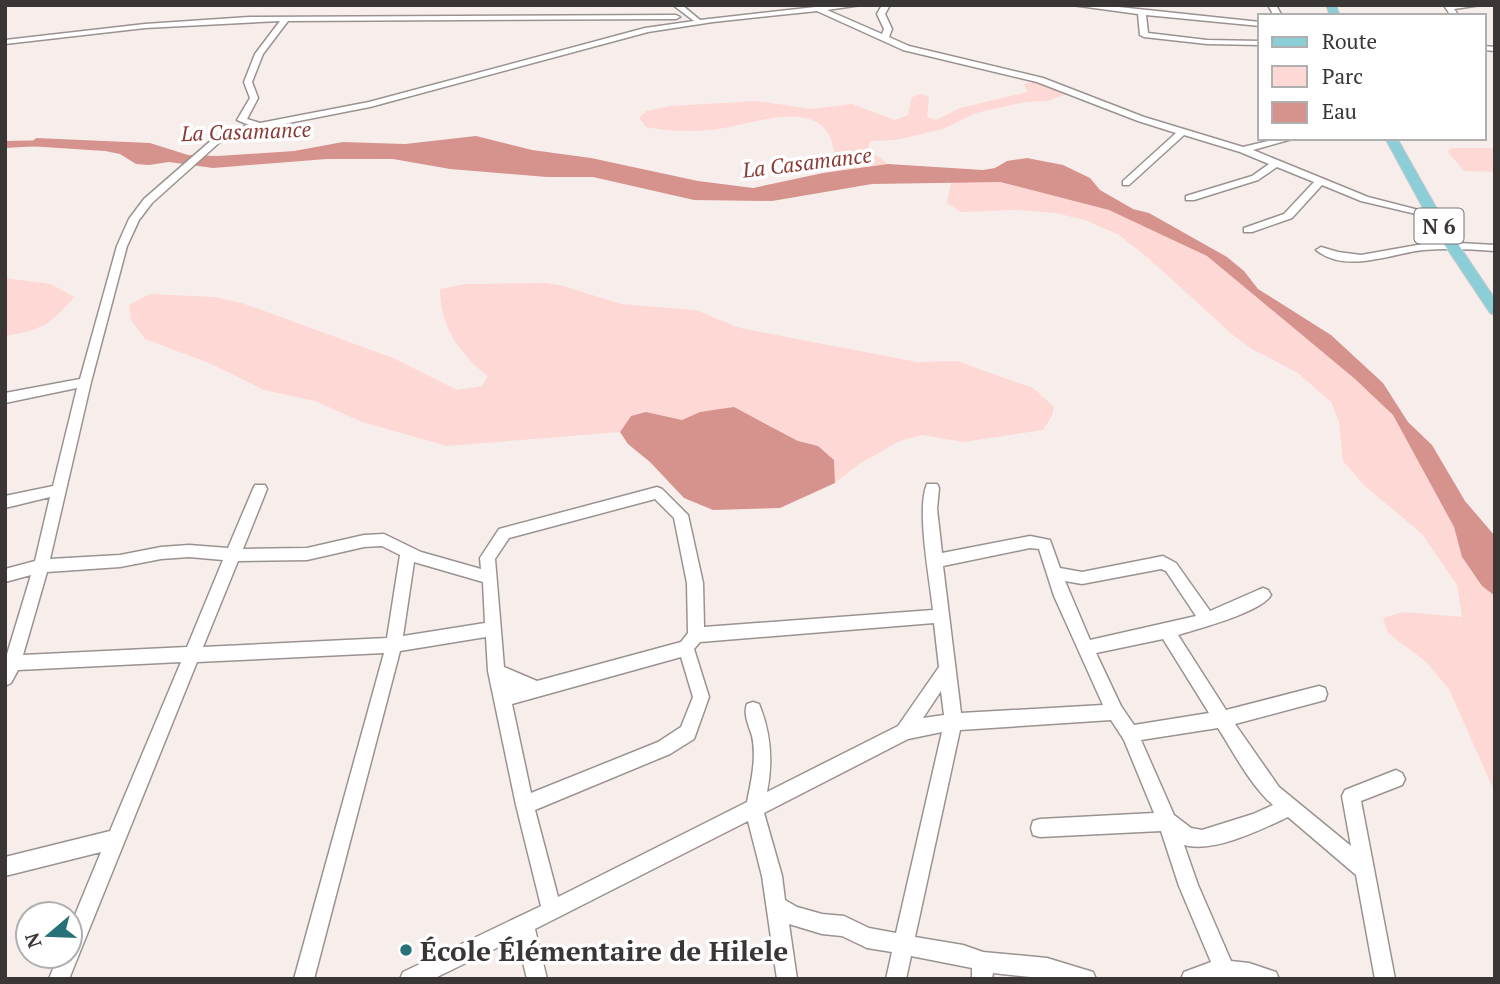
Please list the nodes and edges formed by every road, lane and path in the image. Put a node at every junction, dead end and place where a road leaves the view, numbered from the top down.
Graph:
1 (250, 5) edge
2 (385, 5) edge
3 (479, 5) edge
4 (677, 5) edge
5 (857, 5) edge
6 (886, 5) edge
7 (1076, 5) edge
8 (1476, 5) edge
9 (815, 7) edge
10 (1142, 12) junction
11 (1454, 14) edge
12 (249, 19) junction
13 (383, 19) junction
14 (491, 19) junction
15 (697, 19) junction
16 (285, 20) junction
17 (713, 20) junction
18 (1258, 24) edge
19 (884, 39) junction
20 (5, 42) edge
21 (1258, 43) edge
22 (265, 125) junction
23 (1182, 132) junction
24 (1284, 140) edge
25 (1392, 140) edge
26 (1243, 150) junction
27 (1277, 163) junction
28 (1126, 183) dead end
29 (1320, 183) junction
30 (1189, 198) dead end
31 (1433, 215) junction
32 (1248, 230) dead end
33 (1451, 245) junction
34 (1495, 248) edge
35 (1321, 250) dead end
36 (1492, 303) edge
37 (85, 382) junction
38 (5, 397) edge
39 (932, 488) dead end
40 (260, 489) dead end
41 (58, 490) junction
42 (5, 502) edge
43 (408, 552) junction
44 (232, 555) junction
45 (935, 561) junction
46 (41, 566) junction
47 (1055, 573) junction
48 (5, 576) edge
49 (489, 578) junction
50 (1082, 578) junction
51 (1263, 595) dead end
52 (1062, 596) junction
53 (940, 616) junction
54 (1207, 620) junction
55 (493, 629) junction
56 (1166, 630) junction
57 (691, 641) junction
58 (394, 645) junction
59 (1086, 648) junction
60 (193, 653) junction
61 (9, 670) edge
62 (946, 670) junction
63 (496, 671) junction
64 (536, 689) junction
65 (1319, 694) dead end
66 (503, 698) junction
67 (753, 710) dead end
68 (1115, 712) junction
69 (1222, 719) junction
70 (953, 722) junction
71 (904, 732) junction
72 (1130, 734) junction
73 (1396, 779) dead end
74 (525, 806) junction
75 (1289, 807) junction
76 (754, 810) junction
77 (1167, 822) junction
78 (1040, 828) dead end
79 (115, 839) junction
80 (5, 867) edge
81 (1363, 868) junction
82 (777, 906) junction
83 (552, 911) junction
84 (84, 916) edge
85 (524, 924) junction
86 (906, 944) junction
87 (1224, 969) junction
88 (983, 970) edge
89 (783, 977) edge
90 (413, 978) edge
91 (303, 979) edge
92 (537, 979) edge
93 (896, 979) edge
94 (1086, 979) edge
95 (1191, 979) edge
96 (1269, 979) edge
97 (1385, 979) edge

1 - 12 street
2 - 13 street
3 - 14 street
4 - 15 street
5 - 9 street
6 - 19 street
7 - 10 street
8 - 11 street
9 - 17 street
9 - 19 street
10 - 18 street
10 - 21 street
12 - 16 street
12 - 20 street
13 - 14 street
13 - 16 street
14 - 15 street
15 - 17 street
16 - 22 street
17 - 22 street
19 - 23 street
22 - 37 street
23 - 26 street
23 - 28 street
24 - 26 street
25 - 31 main road, N 6
26 - 27 street
27 - 29 street
27 - 30 street
29 - 31 street
29 - 32 street
31 - 33 main road, N 6
33 - 34 street
33 - 35 street
33 - 36 main road, N 6
37 - 38 street
37 - 41 street
39 - 45 street
40 - 44 street
41 - 42 street
41 - 46 street
43 - 44 street
43 - 49 street
43 - 58 street
44 - 46 street
44 - 60 street
45 - 47 street
45 - 53 street
46 - 48 street
46 - 61 street
47 - 50 street
47 - 52 street
49 - 55 street
49 - 57 street
50 - 52 street
50 - 54 street
51 - 54 street
52 - 59 street
53 - 57 street
53 - 62 street
54 - 56 street
55 - 58 street
55 - 63 street
56 - 59 street
56 - 69 street
57 - 64 street
57 - 74 street
58 - 60 street
58 - 91 street
59 - 68 street
60 - 61 street
60 - 79 street
62 - 70 street
62 - 71 street
63 - 64 street
63 - 66 street
64 - 66 street
65 - 69 street
66 - 74 street
67 - 76 street
68 - 70 street
68 - 72 street
69 - 72 street
69 - 75 street
70 - 71 street
70 - 86 street
71 - 76 street
72 - 77 street
73 - 81 street
74 - 83 street
75 - 77 street
75 - 81 street
76 - 82 street
76 - 83 street
77 - 78 street
77 - 87 street
79 - 80 street
79 - 84 street
81 - 97 street
82 - 86 street
82 - 89 street
83 - 85 street
85 - 90 street
85 - 92 street
86 - 88 street
86 - 93 street
87 - 95 street
87 - 96 street
88 - 94 street

